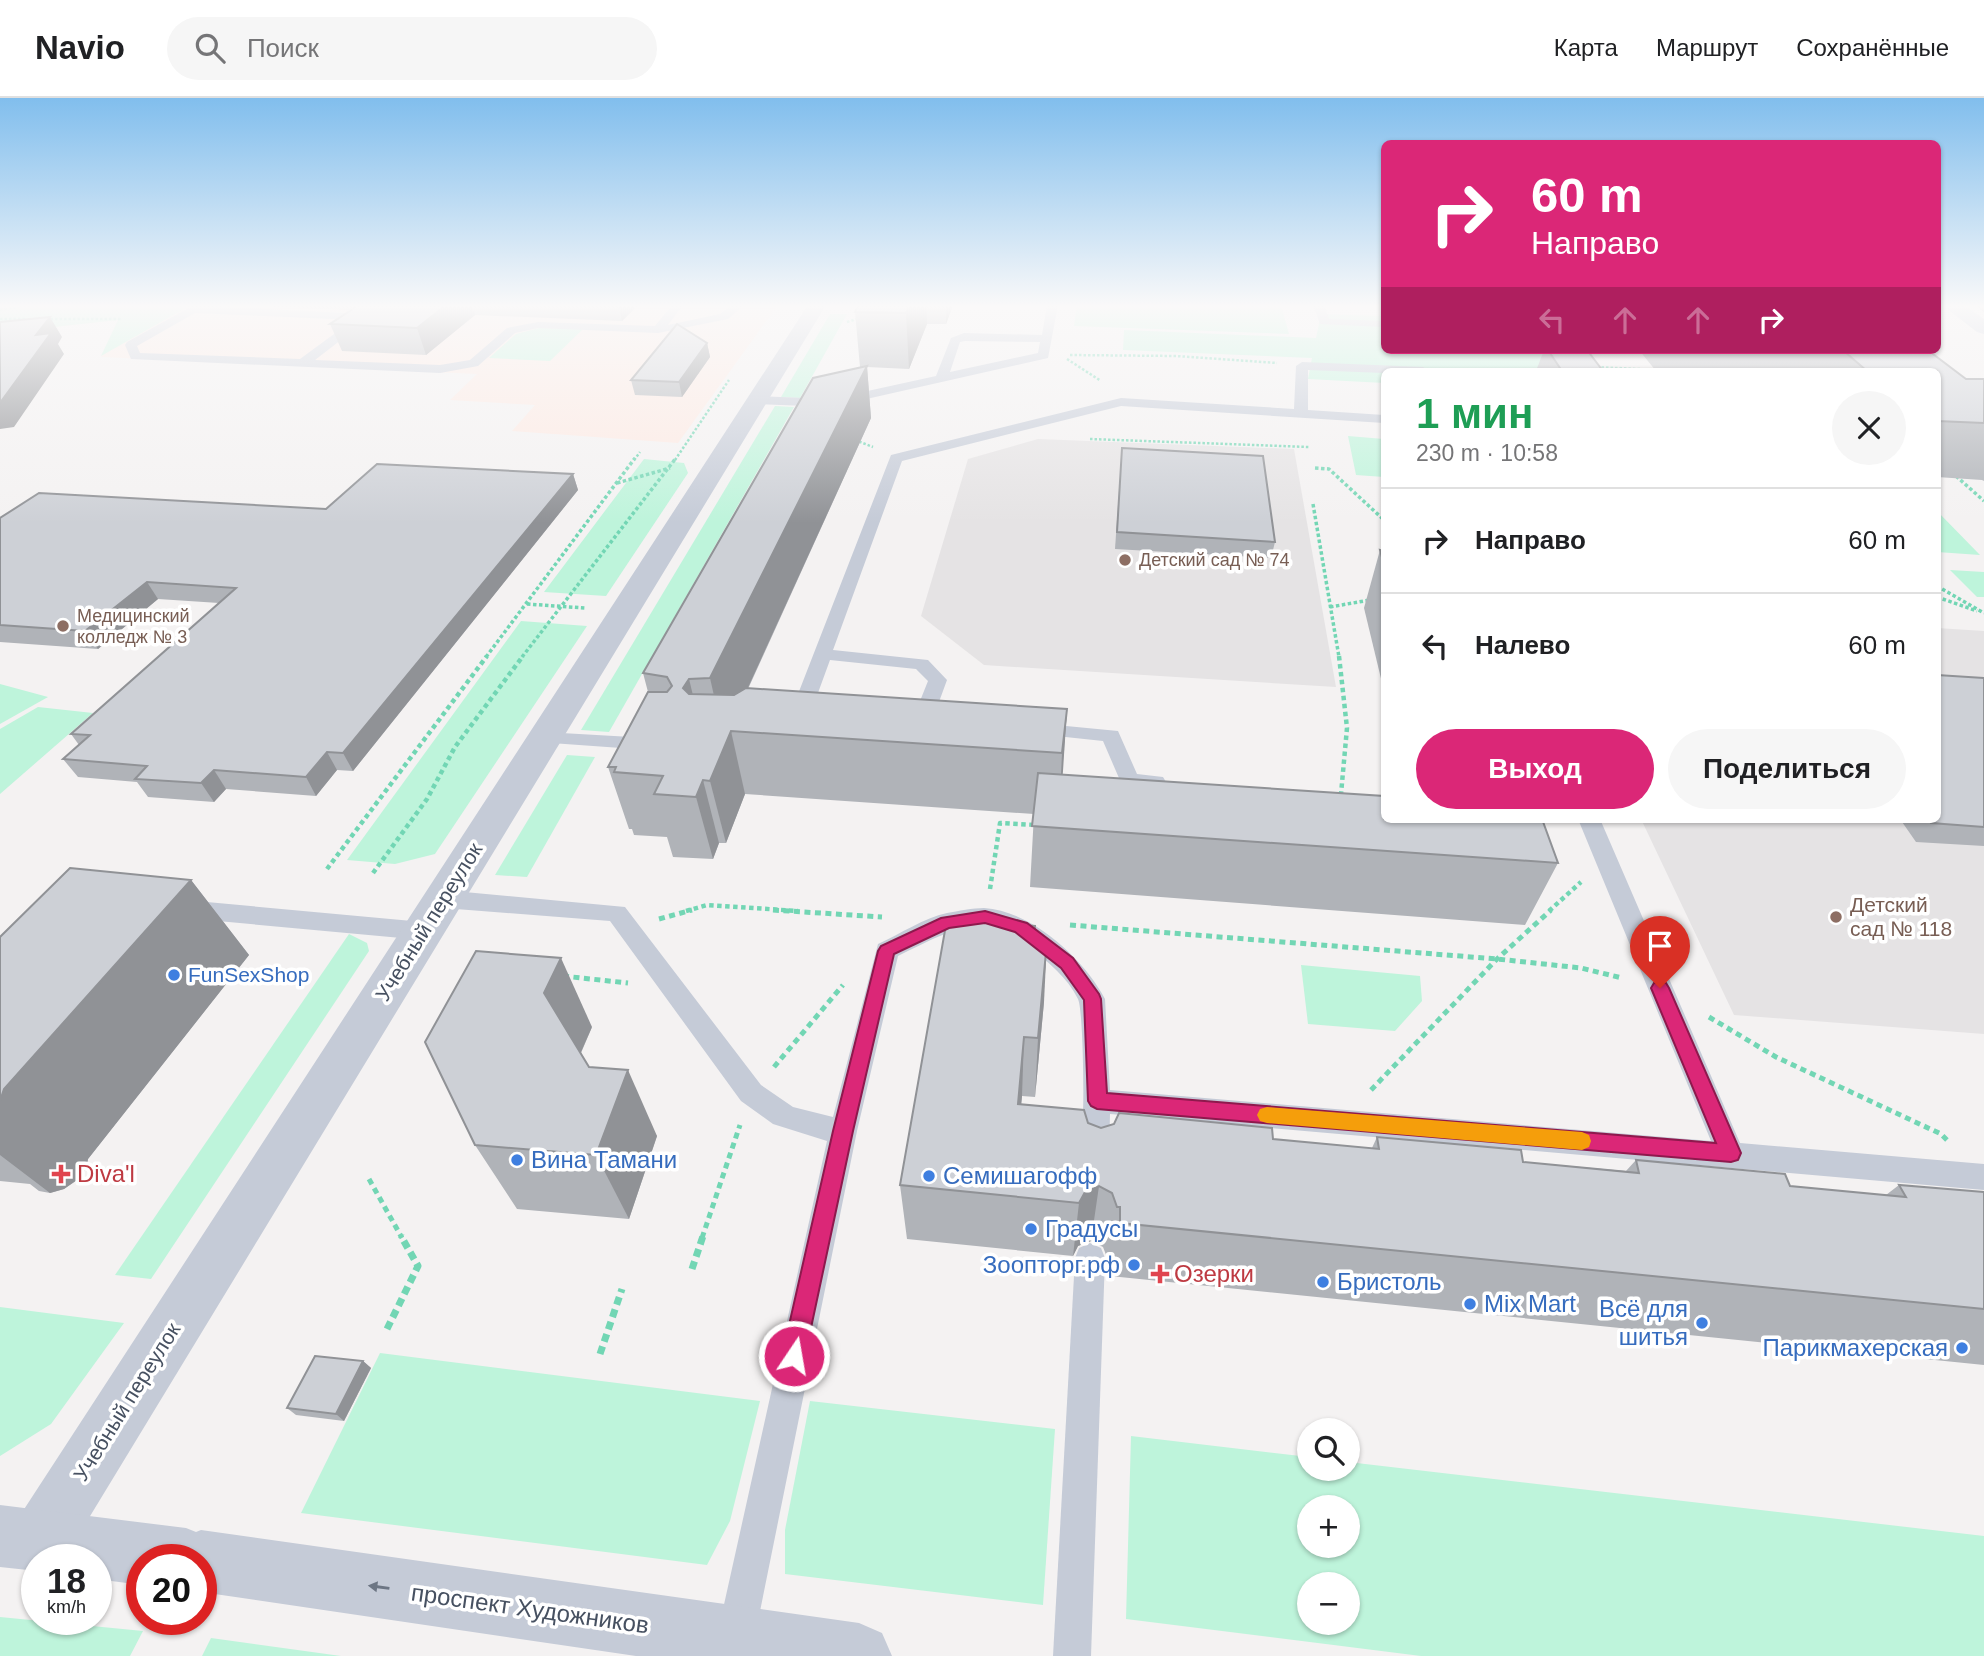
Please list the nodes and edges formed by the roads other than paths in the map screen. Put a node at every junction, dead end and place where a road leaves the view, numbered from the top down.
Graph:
1 (776, 378) edge
2 (939, 378) edge
3 (1302, 378) edge
4 (757, 400) junction
5 (1301, 413) junction
6 (1381, 419) edge
7 (824, 654) junction
8 (801, 712) junction
9 (828, 714) edge
10 (948, 723) edge
11 (781, 724) edge
12 (1016, 728) edge
13 (544, 737) junction
14 (664, 745) edge
15 (1182, 784) edge
16 (1591, 823) edge
17 (160, 906) edge
18 (433, 915) junction
19 (1097, 1101) junction
20 (843, 1131) junction
21 (1731, 1153) junction
22 (1094, 1169) edge
23 (1983, 1177) edge
24 (1090, 1258) dead end
25 (20, 1537) edge
26 (126, 1551) edge
27 (217, 1564) edge
28 (735, 1639) junction
29 (859, 1656) edge
30 (1072, 1656) edge

1 - 4 street, Учебный переулок
2 - 4 lane
3 - 5 lane
4 - 13 street, Учебный переулок
5 - 6 lane
5 - 7 lane
7 - 8 lane
7 - 10 lane
8 - 9 lane
8 - 11 lane
12 - 15 lane
13 - 14 lane
13 - 18 street, Учебный переулок
16 - 21 lane
17 - 18 lane
18 - 20 lane
18 - 25 street, Учебный переулок
19 - 20 lane
19 - 21 lane
19 - 22 lane
20 - 28 lane
21 - 23 lane
24 - 30 lane
25 - 26 street
28 -> 27 street, проспект Художников
28 - 29 street, проспект Художников

